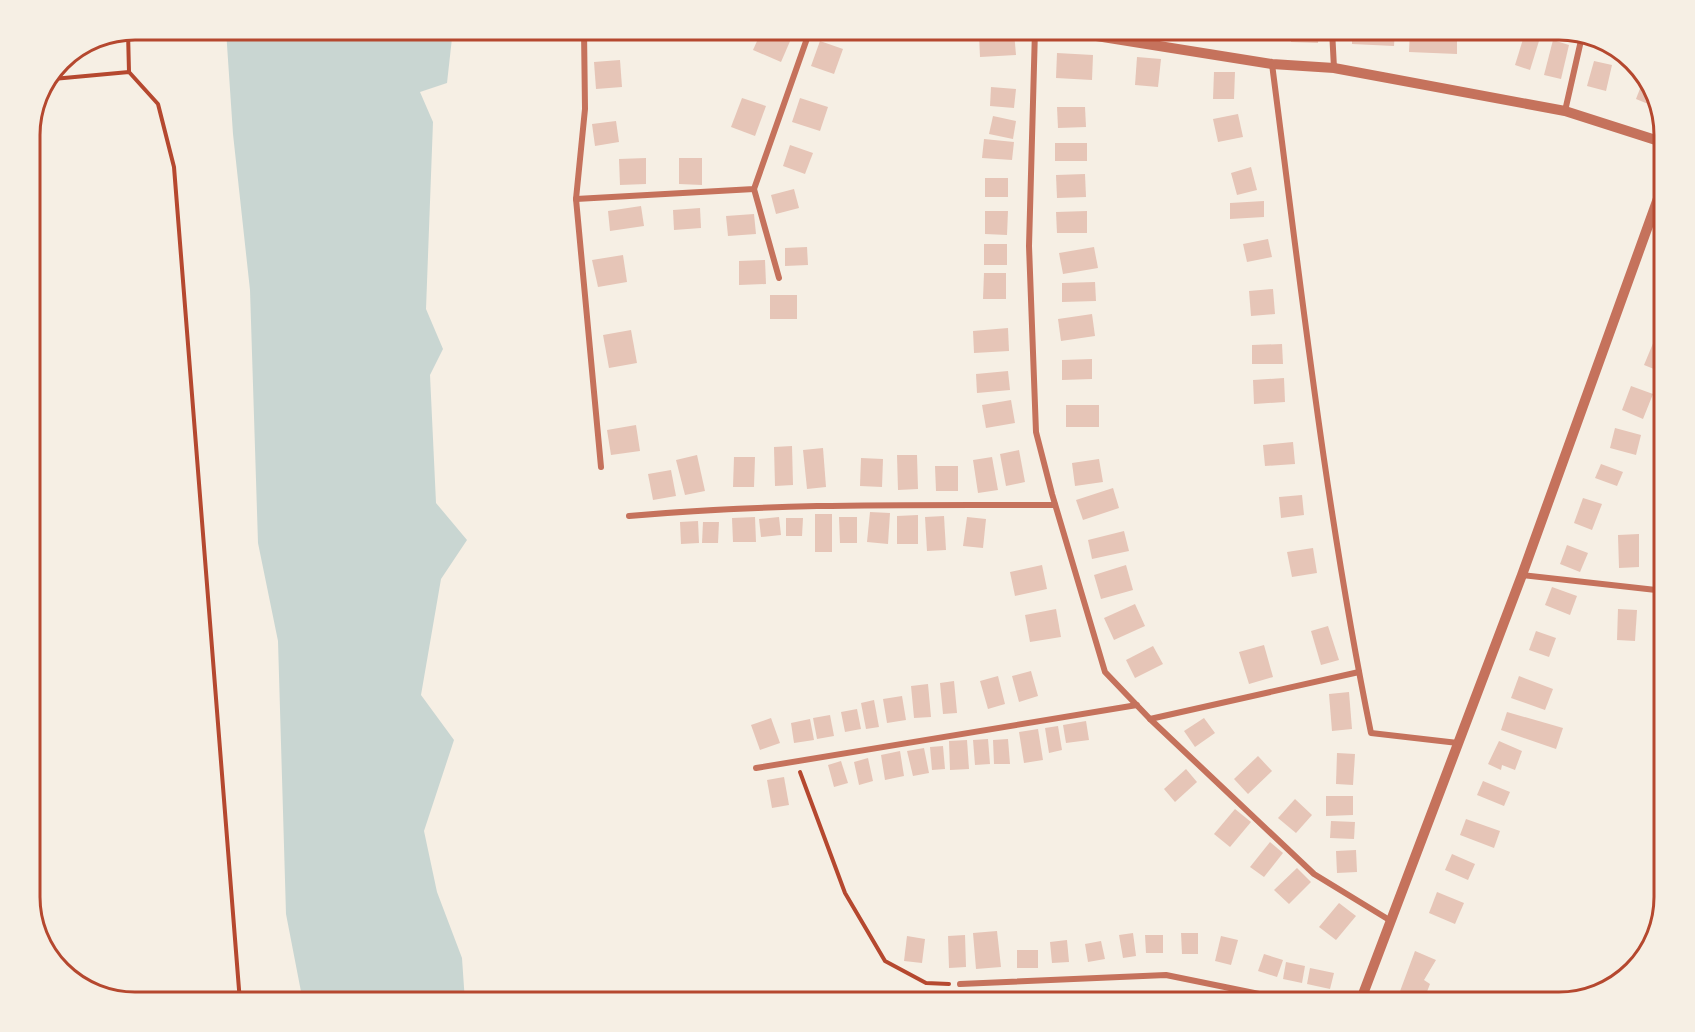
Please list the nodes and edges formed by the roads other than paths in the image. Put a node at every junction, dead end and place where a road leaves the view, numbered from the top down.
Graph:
1 (584, 40) edge
2 (806, 40) edge
3 (1035, 40) edge
4 (1122, 40) edge
5 (1333, 40) edge
6 (1580, 43) edge
7 (1272, 64) junction
8 (1334, 68) junction
9 (1565, 111) junction
10 (1654, 139) edge
11 (754, 189) junction
12 (576, 199) junction
13 (1654, 209) edge
14 (779, 278) dead end
15 (601, 467) dead end
16 (1055, 505) junction
17 (629, 516) dead end
18 (1522, 575) junction
19 (1654, 590) edge
20 (1359, 672) junction
21 (1137, 705) junction
22 (1150, 719) junction
23 (1458, 743) junction
24 (756, 768) dead end
25 (1391, 921) junction
26 (960, 984) road end
27 (1249, 992) edge
28 (1364, 992) edge

1 - 12 street
2 - 11 street
3 - 16 street
4 - 7 street
5 - 8 street
6 - 9 street
7 - 8 street
7 - 20 street
8 - 9 street
9 - 10 street
11 - 12 street
11 - 14 street
12 - 15 street
13 - 18 street
16 - 17 street
16 - 21 street
18 - 19 street
18 - 23 street
20 - 22 street
20 - 23 street
21 - 22 street
21 - 24 street
22 - 25 street
23 - 25 street
25 - 28 street
26 - 27 street

